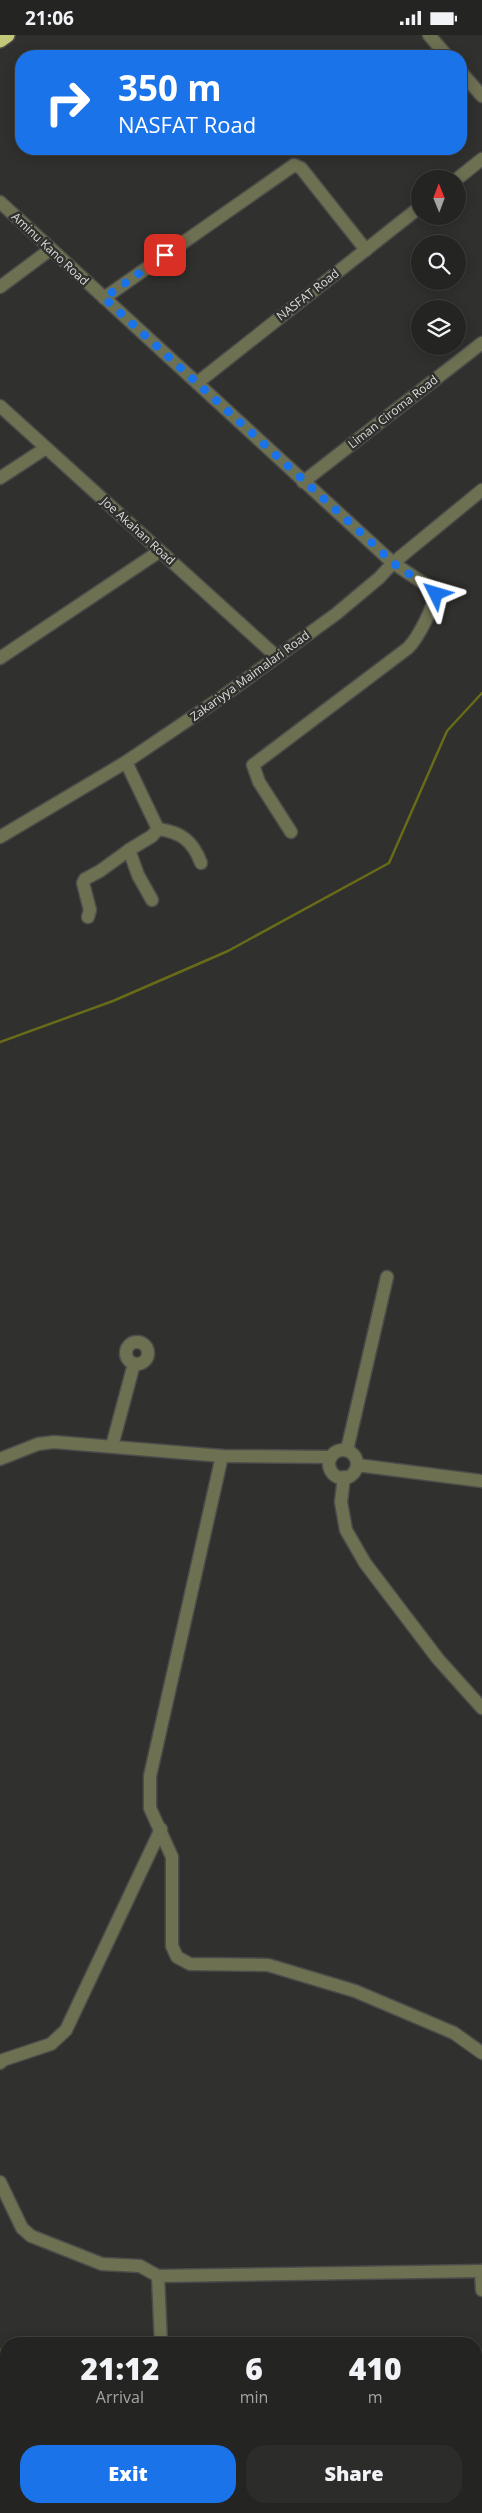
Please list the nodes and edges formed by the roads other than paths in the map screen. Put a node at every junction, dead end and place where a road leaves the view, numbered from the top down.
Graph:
1 (7, 35) edge
2 (429, 35) edge
3 (0, 40) edge
4 (442, 50) edge
5 (467, 79) edge
6 (482, 96) edge
7 (482, 159) edge
8 (466, 171) edge
9 (0, 203) edge
10 (411, 214) edge
11 (51, 249) junction
12 (366, 249) junction
13 (0, 287) edge
14 (104, 298) junction
15 (482, 343) edge
16 (196, 383) junction
17 (0, 406) edge
18 (46, 448) junction
19 (0, 478) edge
20 (303, 482) junction
21 (482, 490) edge
22 (160, 551) junction
23 (393, 563) junction
24 (276, 656) junction
25 (0, 658) edge
26 (126, 762) junction
27 (158, 829) junction
28 (291, 832) dead end
29 (0, 837) edge
30 (129, 850) junction
31 (201, 863) dead end
32 (152, 900) dead end
33 (88, 917) dead end
34 (387, 1277) dead end
35 (134, 1364) dead end
36 (112, 1446) junction
37 (347, 1450) junction
38 (222, 1456) junction
39 (331, 1457) junction
40 (0, 1459) edge
41 (357, 1465) junction
42 (344, 1477) junction
43 (482, 1481) edge
44 (482, 1708) edge
45 (161, 1829) junction
46 (482, 2053) edge
47 (0, 2063) edge
48 (0, 2182) edge
49 (482, 2271) edge
50 (158, 2276) junction
51 (482, 2290) edge
52 (161, 2337) edge

1 - 3 highway
2 - 4 street
5 - 6 street
7 - 8 street
9 - 11 street, Aminu Kano Road
10 - 12 street, NASFAT Road
11 - 13 street
11 - 14 street, Aminu Kano Road
12 - 14 street
12 - 16 street, NASFAT Road
14 - 16 street, Aminu Kano Road
15 - 20 street, Liman Ciroma Road
16 - 20 street, Aminu Kano Road
17 - 18 street, Joe Akahan Road
18 - 19 street
18 - 22 street, Joe Akahan Road
20 - 23 street, Aminu Kano Road
21 - 23 street, Zakariyya Maimalari Road
22 - 24 street, Joe Akahan Road
22 - 25 street
23 - 24 street, Zakariyya Maimalari Road
23 - 28 street, Aminu Kano Road
24 - 26 street, Zakariyya Maimalari Road
26 - 27 street
26 - 29 street, Zakariyya Maimalari Road
27 - 30 street
27 - 31 street
30 - 32 street
30 - 33 street
34 - 37 street
35 - 36 street
36 - 38 street
36 - 40 street
37 - 39 street
37 - 41 street
38 - 39 street
38 - 45 street
39 - 42 street
41 - 42 street
41 - 43 street
42 - 44 street
45 - 46 street
45 - 47 street
48 - 50 street
49 - 50 street
49 - 51 street
50 - 52 street

